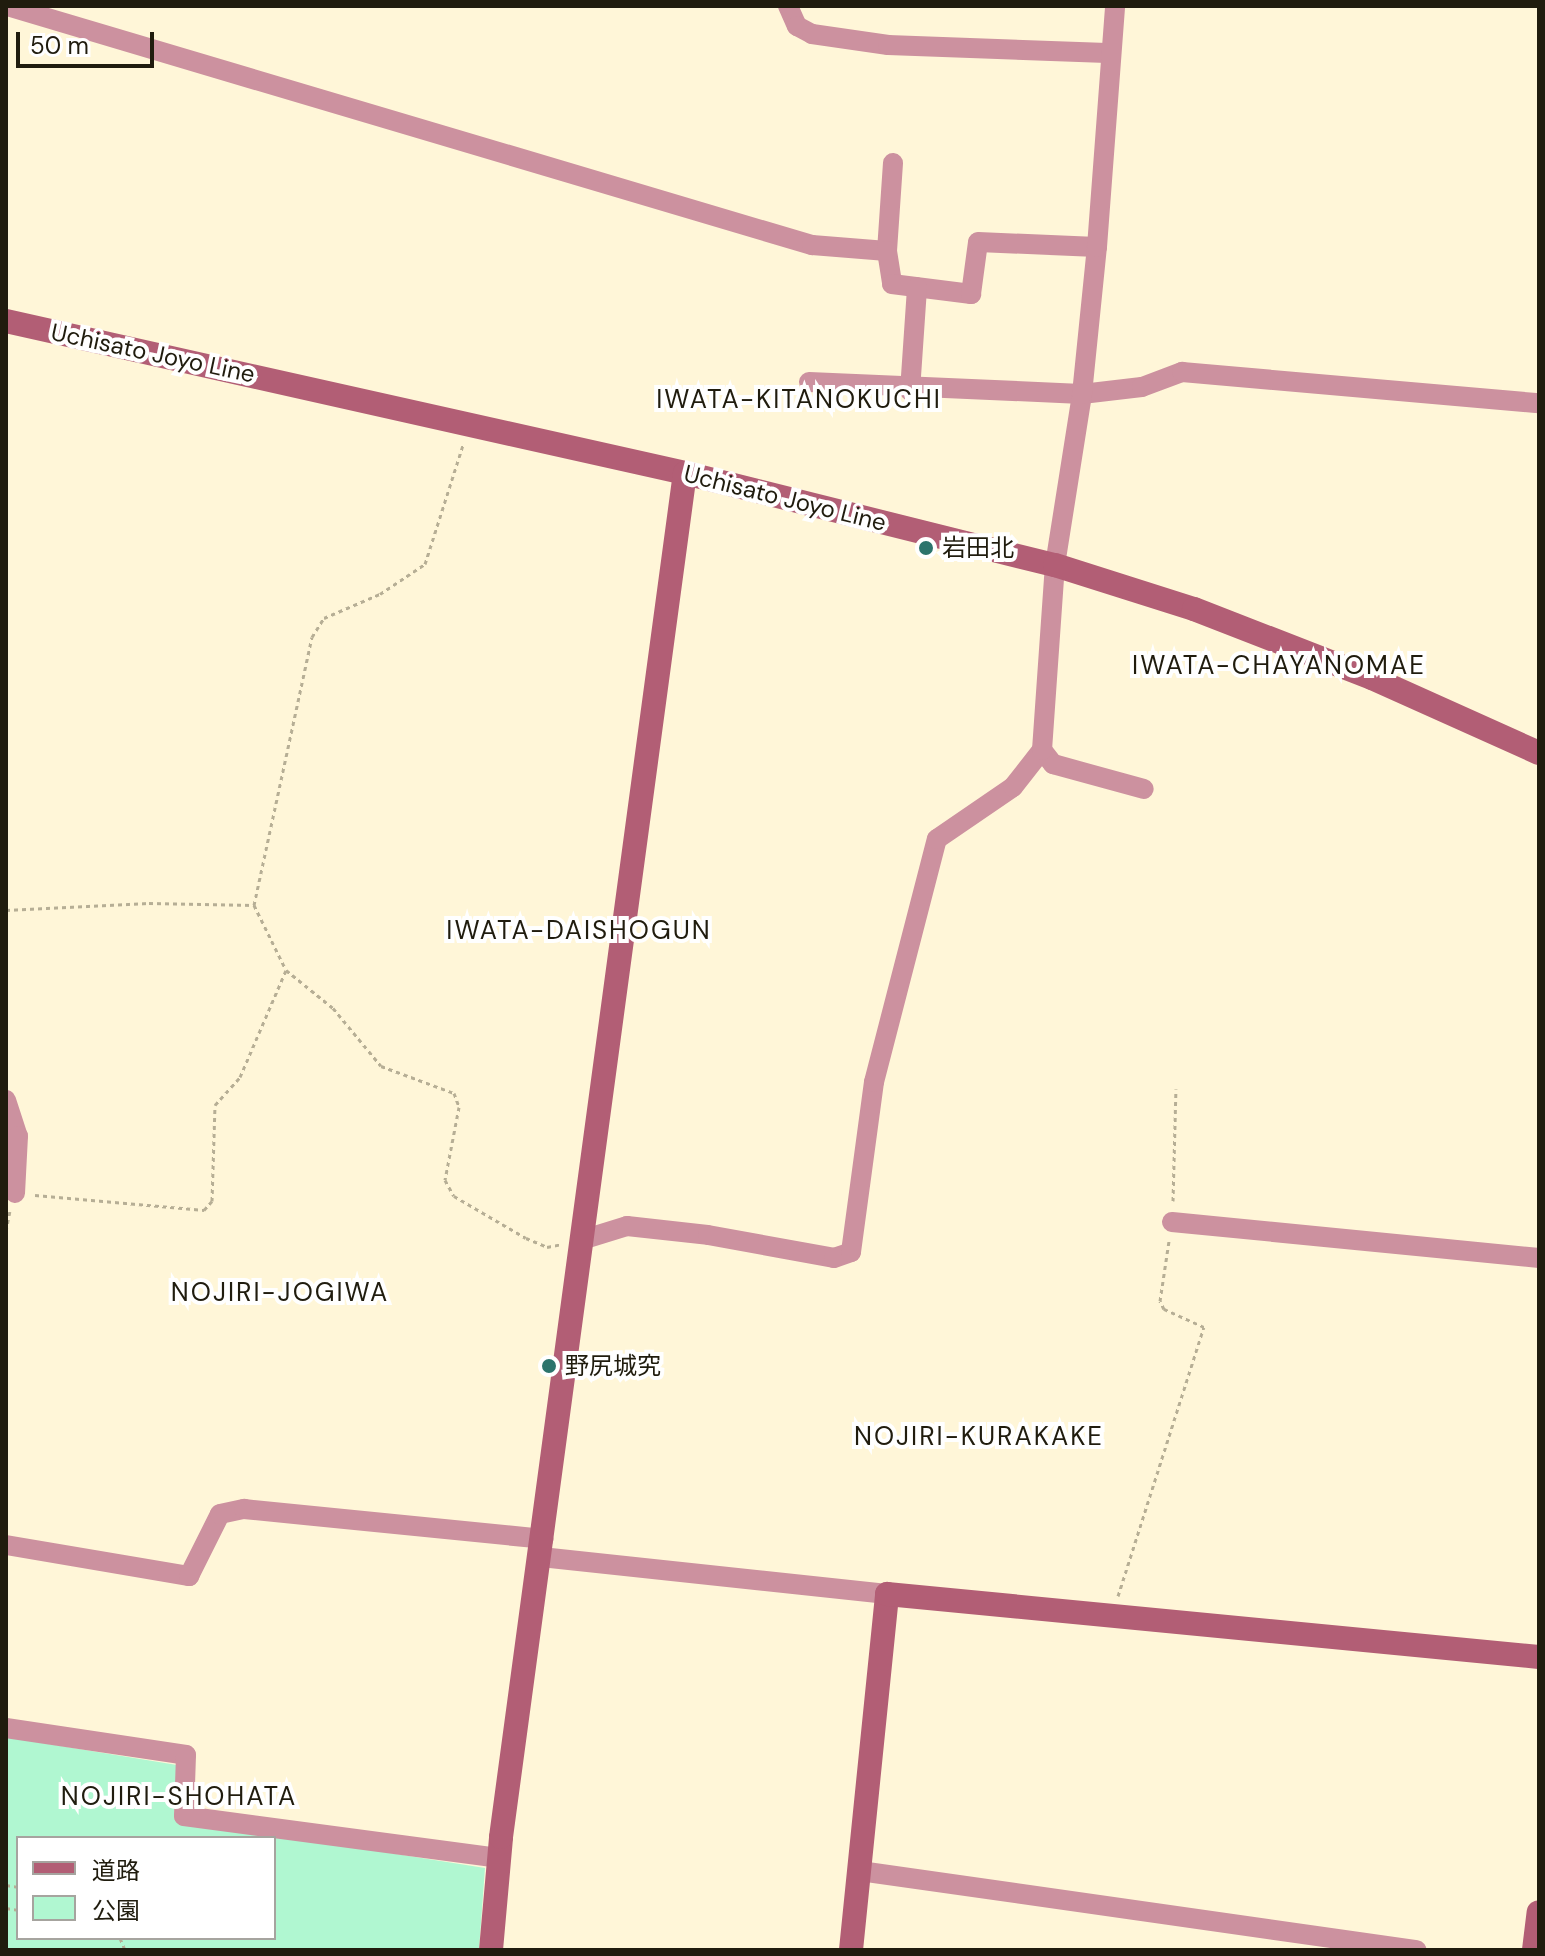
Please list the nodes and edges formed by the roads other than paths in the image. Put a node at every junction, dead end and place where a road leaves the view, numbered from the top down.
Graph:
1 (7, 6) edge
2 (788, 6) edge
3 (1115, 6) edge
4 (1107, 53) junction
5 (893, 163) dead end
6 (1097, 247) junction
7 (887, 251) junction
8 (917, 287) junction
9 (6, 321) edge
10 (809, 382) dead end
11 (910, 391) junction
12 (1082, 394) junction
13 (1539, 403) edge
14 (685, 473) junction
15 (1055, 565) junction
16 (1042, 750) junction
17 (1539, 753) edge
18 (1144, 789) dead end
19 (6, 1100) edge
20 (15, 1193) road end
21 (1172, 1222) road end
22 (585, 1239) junction
23 (1539, 1258) edge
24 (6, 1545) edge
25 (543, 1548) junction
26 (887, 1594) junction
27 (1539, 1657) edge
28 (6, 1728) edge
29 (498, 1858) junction
30 (860, 1871) junction
31 (1539, 1912) edge
32 (491, 1950) edge
33 (851, 1950) edge
34 (1416, 1950) edge
35 (1534, 1950) edge

1 - 7 street
2 - 4 street
3 - 4 street
4 - 6 street
5 - 7 street
6 - 8 street
6 - 12 street
7 - 8 street
8 - 11 street
9 - 14 street, Uchisato Joyo Line
10 - 11 street
11 - 12 street
12 - 13 street
12 - 15 street
14 - 15 street, Uchisato Joyo Line
14 - 22 street
15 - 16 street
15 - 17 street, Uchisato Joyo Line
16 - 18 street
16 - 22 street
19 - 20 street
21 - 23 street
22 - 25 street
24 - 25 street
25 - 26 street
25 - 29 street
26 - 27 street
26 - 30 street
28 - 29 street
29 - 32 street
30 - 33 street
30 - 34 street
31 - 35 street

